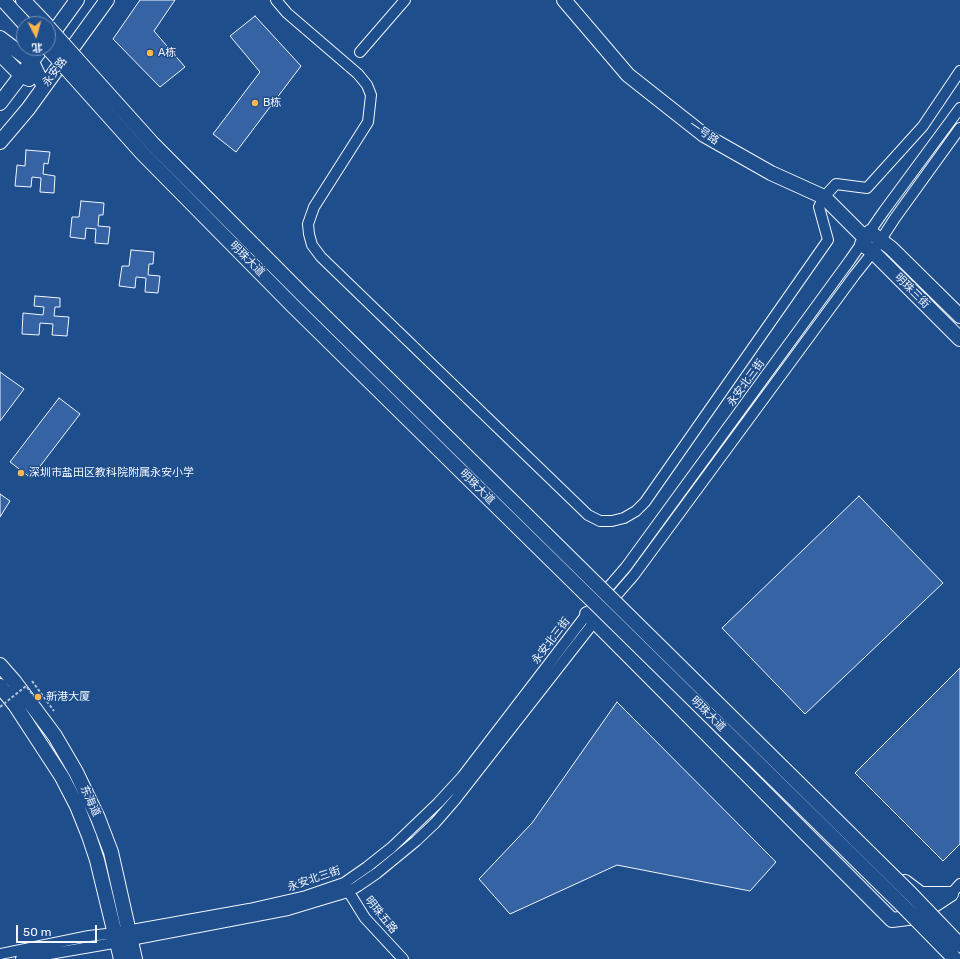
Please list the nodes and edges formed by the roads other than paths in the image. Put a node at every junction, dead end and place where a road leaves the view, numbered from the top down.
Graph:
1 (3, 0) edge
2 (23, 0) edge
3 (77, 0) edge
4 (108, 0) edge
5 (276, 0) edge
6 (405, 0) edge
7 (564, 0) edge
8 (18, 16) edge
9 (38, 16) edge
10 (56, 29) edge
11 (56, 36) edge
12 (0, 38) edge
13 (360, 52) dead end
14 (0, 54) edge
15 (36, 56) edge
16 (55, 56) edge
17 (32, 62) junction
18 (960, 71) edge
19 (22, 76) junction
20 (44, 87) junction
21 (0, 103) edge
22 (960, 108) edge
23 (960, 128) edge
24 (0, 142) edge
25 (824, 197) junction
26 (870, 241) junction
27 (960, 316) edge
28 (960, 339) edge
29 (617, 594) junction
30 (601, 596) junction
31 (590, 618) junction
32 (0, 665) edge
33 (0, 686) edge
34 (346, 887) junction
35 (955, 889) edge
36 (123, 936) junction
37 (960, 944) edge
38 (0, 954) edge
39 (21, 959) edge
40 (121, 959) edge
41 (135, 959) edge
42 (403, 959) edge
43 (955, 959) edge

1 - 8 street
2 - 9 street
3 - 10 street
4 - 20 street, 永安路
5 - 25 street
6 - 13 street
7 - 25 street, 一号路
11 - 37 street, 明珠大道, bridge
12 - 17 street
14 - 19 street
15 - 17 street
16 - 43 street, 明珠大道, bridge
17 - 19 street
17 - 20 street
18 - 25 street
19 - 20 street
19 - 21 street
20 - 24 street, 永安路
22 - 26 street, 永安北三街
23 - 26 street, 永安北三街
25 - 26 street, 一号路
26 - 27 street, 明珠三街
26 - 28 street, 明珠三街
26 - 29 street, 永安北三街
26 - 30 street, 永安北三街
29 - 30 street
29 - 31 street, 永安北三街
29 - 35 street, 明珠大道
30 - 31 street, 永安北三街
31 - 34 street, 永安北三街
31 - 35 street, 明珠大道
32 - 36 street, 东海道
33 - 36 street, 东海道
34 - 36 street, 永安北三街
34 - 42 street, 明珠五路
36 - 38 street, 永安北三街
36 - 39 street, 永安北三街
36 - 40 street, 东海道
36 - 41 street, 东海道

